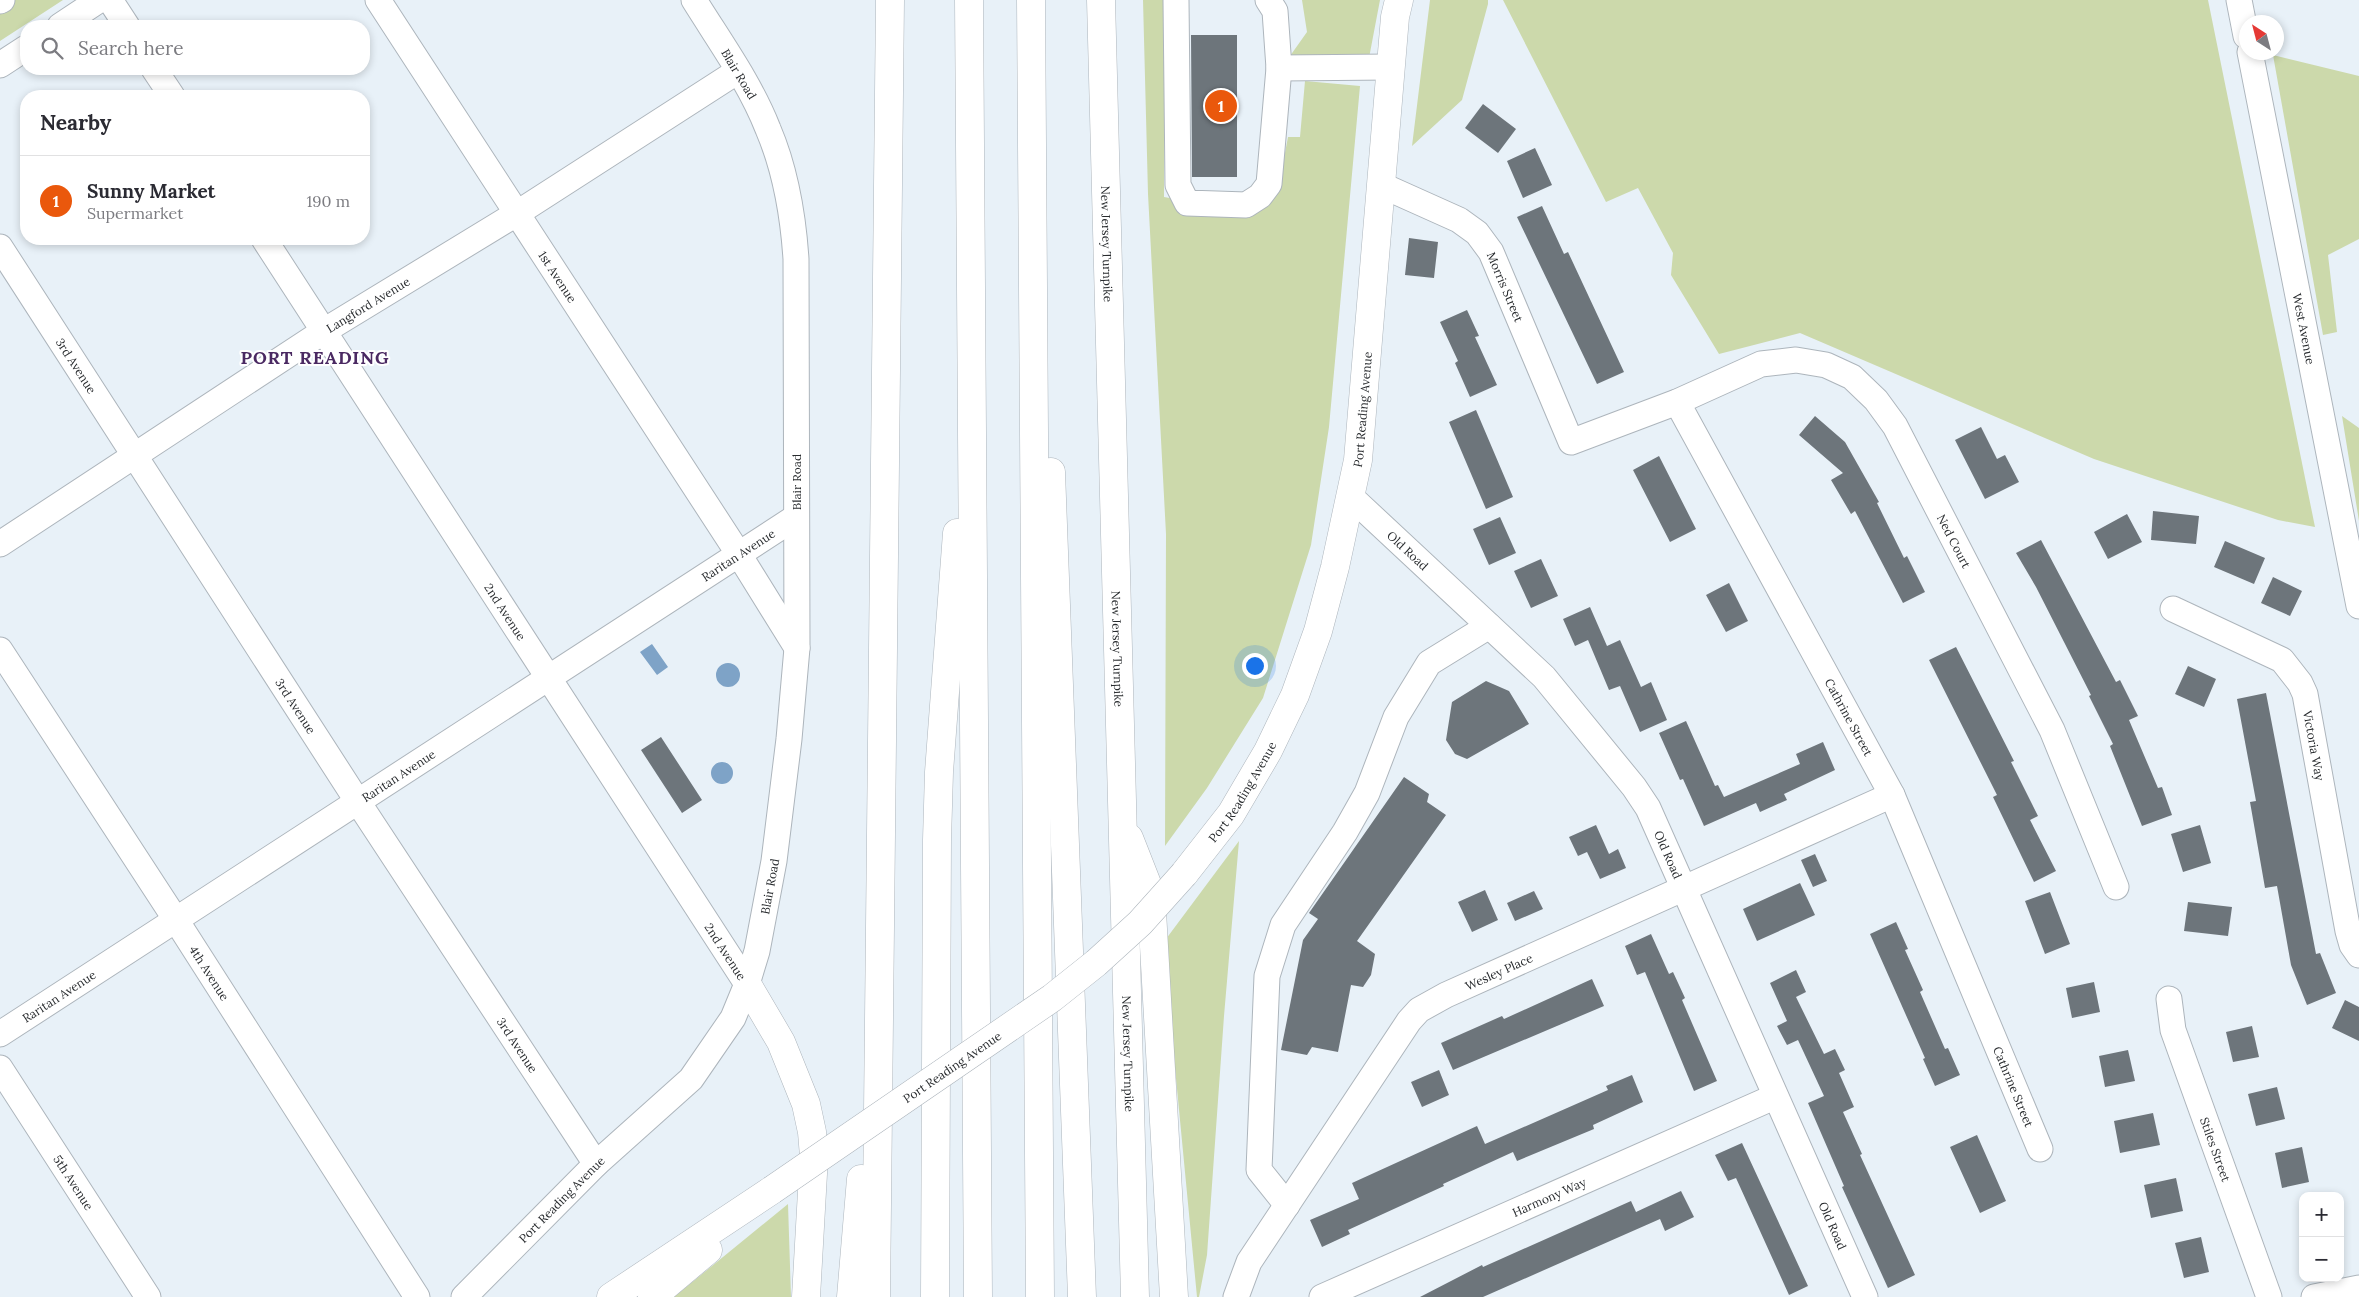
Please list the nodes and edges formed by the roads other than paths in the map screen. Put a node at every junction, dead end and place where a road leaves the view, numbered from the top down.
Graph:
1 (99, 0) edge
2 (110, 0) edge
3 (378, 0) edge
4 (694, 0) edge
5 (890, 0) edge
6 (969, 0) edge
7 (1031, 0) edge
8 (1102, 0) edge
9 (1176, 0) edge
10 (1268, 0) edge
11 (1399, 0) edge
12 (2239, 0) edge
13 (2242, 15) edge
14 (69, 20) edge
15 (123, 20) edge
16 (20, 52) edge
17 (2252, 60) edge
18 (0, 65) edge
19 (1279, 68) junction
20 (1391, 68) junction
21 (738, 71) junction
22 (158, 75) edge
23 (168, 90) edge
24 (1032, 90) junction
25 (1381, 185) junction
26 (516, 214) junction
27 (268, 245) edge
28 (0, 247) edge
29 (324, 331) junction
30 (972, 375) junction
31 (1677, 402) junction
32 (135, 456) junction
33 (1351, 497) junction
34 (796, 516) junction
35 (0, 544) edge
36 (738, 553) junction
37 (2359, 606) edge
38 (2173, 609) dead end
39 (1489, 626) junction
40 (797, 648) junction
41 (0, 650) edge
42 (549, 678) junction
43 (1892, 795) junction
44 (358, 802) junction
45 (1122, 820) junction
46 (2116, 887) dead end
47 (1683, 889) junction
48 (176, 920) junction
49 (2359, 955) edge
50 (880, 956) junction
51 (746, 984) junction
52 (2169, 999) dead end
53 (0, 1034) edge
54 (0, 1068) edge
55 (1774, 1097) junction
56 (2040, 1149) dead end
57 (596, 1164) junction
58 (772, 1190) junction
59 (1287, 1205) junction
60 (2359, 1288) edge
61 (148, 1297) edge
62 (417, 1297) edge
63 (464, 1297) edge
64 (611, 1297) edge
65 (652, 1297) edge
66 (806, 1297) edge
67 (851, 1297) edge
68 (876, 1297) edge
69 (935, 1297) edge
70 (978, 1297) edge
71 (1040, 1297) edge
72 (1082, 1297) edge
73 (1135, 1297) edge
74 (1174, 1297) edge
75 (1236, 1297) edge
76 (1322, 1297) edge
77 (1864, 1297) edge
78 (2269, 1297) edge
79 (2314, 1297) edge

1 - 14 street
2 - 15 street
3 - 26 street, 1st Avenue
4 - 21 street, Blair Road
5 - 50 main road
6 - 30 main road
7 - 24 main road
8 - 45 main road, New Jersey Turnpike
9 - 19 street
10 - 19 street
11 - 20 main road, Port Reading Avenue
12 - 13 street
16 - 18 street
17 - 37 street, West Avenue
19 - 20 street
20 - 25 main road, Port Reading Avenue
21 - 26 street, Langford Avenue
21 - 34 street, Blair Road
22 - 23 street
24 - 71 main road
24 - 72 main road
25 - 31 street, Morris Street
25 - 33 main road, Port Reading Avenue
26 - 29 street, Langford Avenue
26 - 36 street, 1st Avenue
27 - 29 street, 2nd Avenue
28 - 32 street, 3rd Avenue
29 - 32 street, Langford Avenue
29 - 42 street, 2nd Avenue
30 - 69 main road
30 - 70 main road
31 - 43 street, Cathrine Street
31 - 46 street, Ned Court
32 - 35 street, Langford Avenue
32 - 44 street, 3rd Avenue
33 - 39 street, Old Road
33 - 58 main road, Port Reading Avenue, bridge
34 - 36 street, Raritan Avenue
34 - 40 street, Blair Road
36 - 40 street, 1st Avenue
36 - 42 street, Raritan Avenue
38 - 49 street, Victoria Way
39 - 47 street, Old Road
39 - 59 street
40 - 51 street, Blair Road
41 - 48 street, 4th Avenue
42 - 44 street, Raritan Avenue
42 - 51 street, 2nd Avenue
43 - 47 street, Wesley Place
43 - 56 street, Cathrine Street
44 - 48 street, Raritan Avenue
44 - 57 street, 3rd Avenue
45 - 73 main road, New Jersey Turnpike
45 - 74 main road
47 - 55 street, Old Road
47 - 59 street, Wesley Place
48 - 53 street, Raritan Avenue
48 - 62 street, 4th Avenue
50 - 67 main road
50 - 68 main road
51 - 57 street, Port Reading Avenue
51 - 66 main road
52 - 78 street, Stiles Street
54 - 61 street, 5th Avenue
55 - 76 street, Harmony Way
55 - 77 street, Old Road
57 - 63 street, Port Reading Avenue
58 - 64 main road, Port Reading Avenue
58 - 65 main road
59 - 75 street, Wesley Place
60 - 79 street

